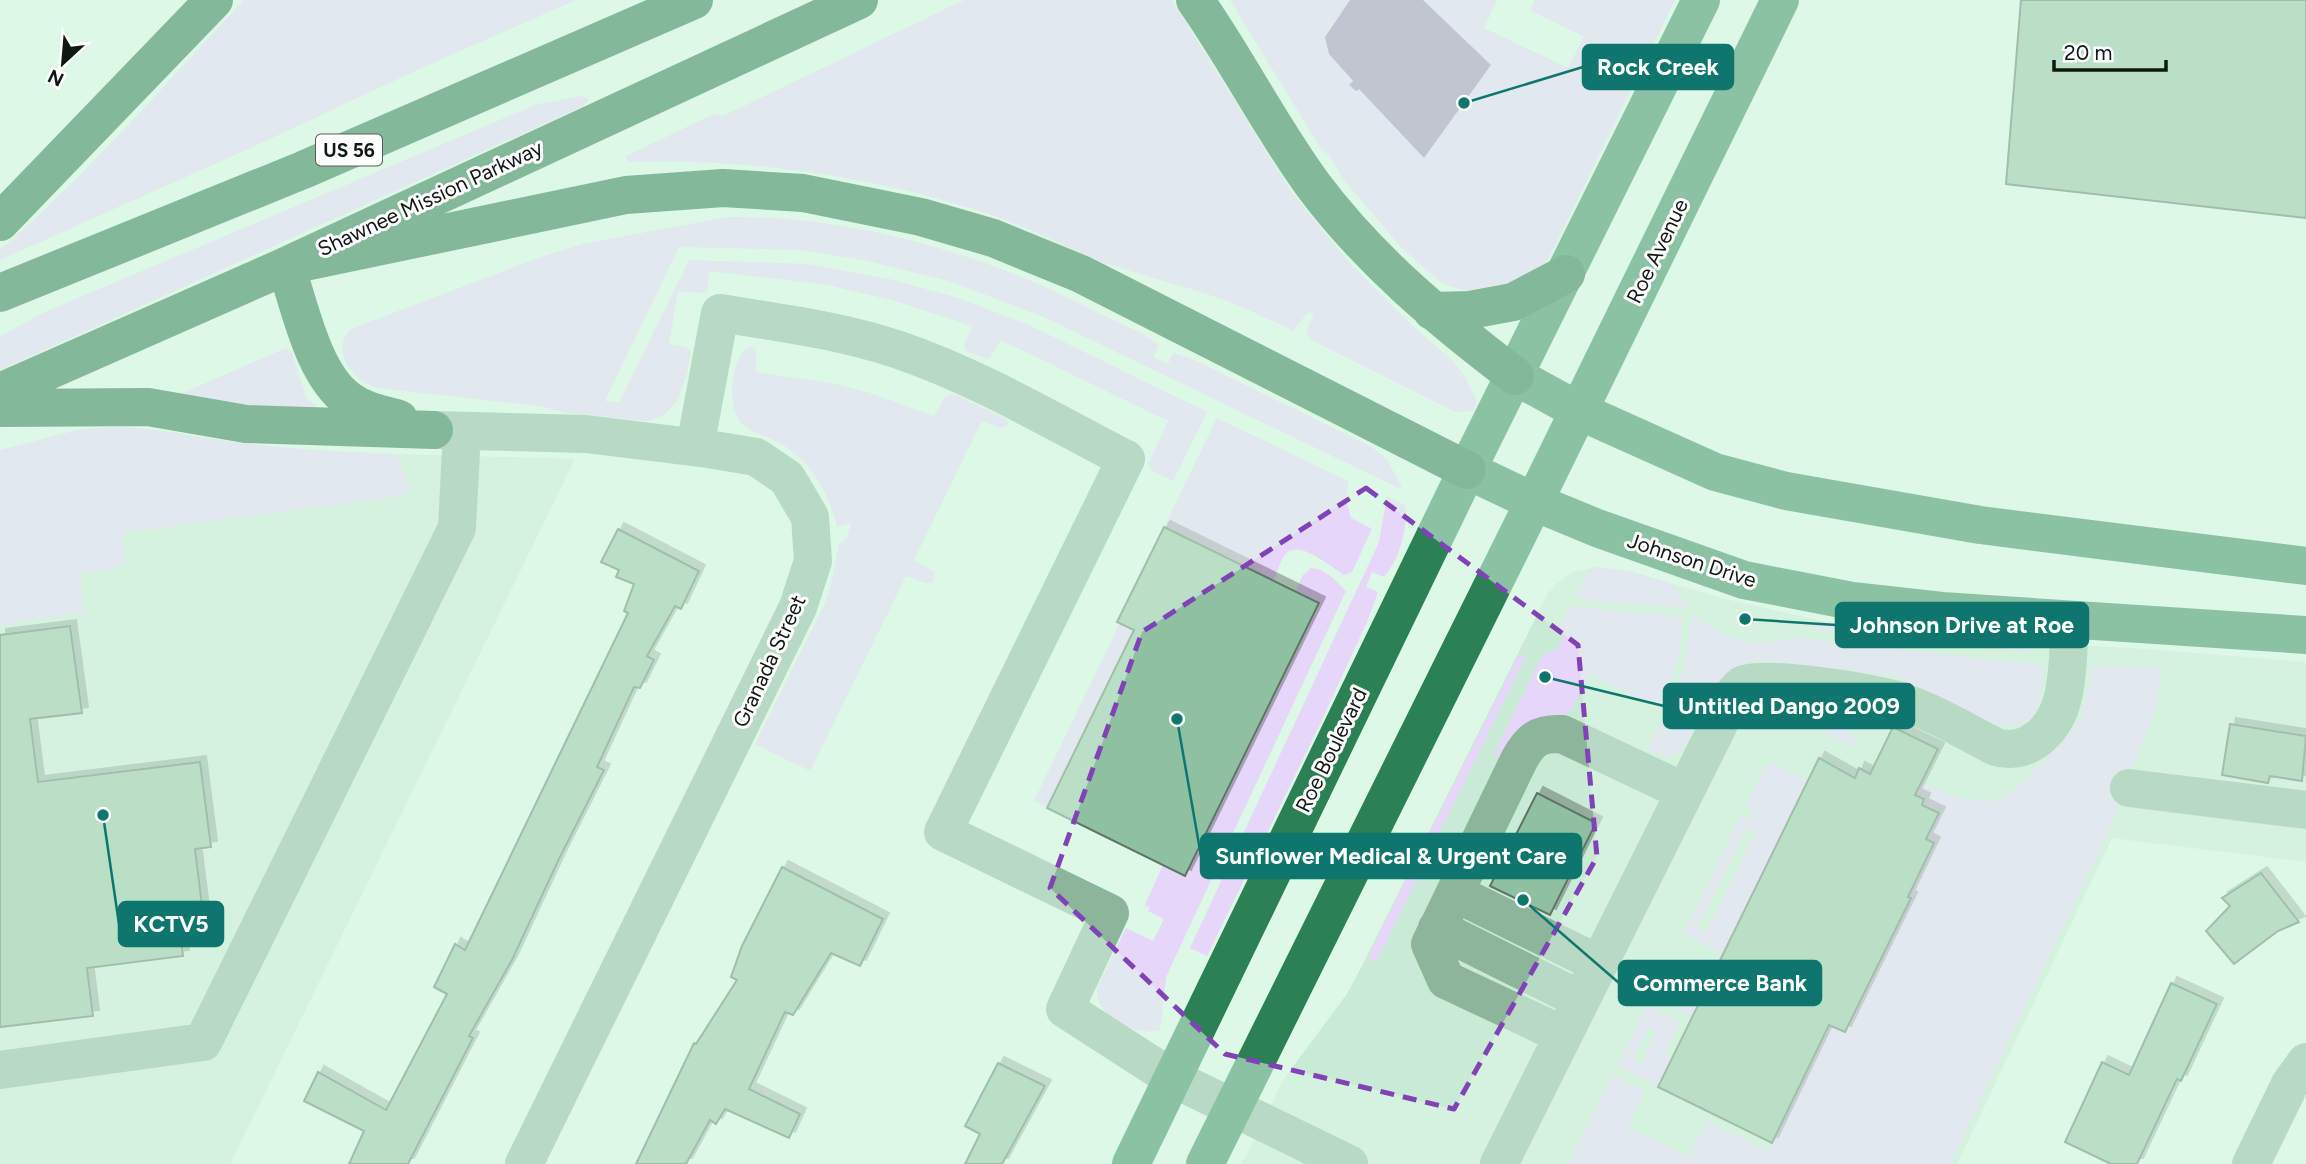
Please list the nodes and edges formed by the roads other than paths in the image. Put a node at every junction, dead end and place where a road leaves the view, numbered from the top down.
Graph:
1 (214, 0) edge
2 (694, 0) edge
3 (859, 0) edge
4 (1195, 0) edge
5 (1701, 0) edge
6 (1780, 0) edge
7 (0, 222) edge
8 (286, 265) junction
9 (1566, 274) junction
10 (0, 293) edge
11 (1432, 311) junction
12 (1515, 376) junction
13 (0, 392) edge
14 (0, 408) edge
15 (1579, 411) junction
16 (448, 431) junction
17 (695, 447) junction
18 (1467, 470) junction
19 (1534, 502) junction
20 (2306, 566) edge
21 (2070, 620) junction
22 (2306, 635) edge
23 (2129, 788) dead end
24 (1685, 792) junction
25 (2306, 810) edge
26 (1455, 892) junction
27 (1437, 928) junction
28 (1599, 964) junction
29 (1581, 1000) junction
30 (1563, 1035) junction
31 (2306, 1062) edge
32 (0, 1070) edge
33 (1172, 1077) junction
34 (1233, 1107) junction
35 (524, 1164) edge
36 (1131, 1164) edge
37 (1205, 1164) edge
38 (1349, 1164) edge
39 (1499, 1164) edge
40 (2251, 1164) edge

1 - 7 highway
2 - 10 highway, US 56
3 - 8 highway, Shawnee Mission Parkway
4 - 11 highway
5 - 9 main road
6 - 15 main road, Roe Avenue
8 - 13 highway, Shawnee Mission Parkway
8 - 16 highway
8 - 18 highway
9 - 11 highway
9 - 12 main road
11 - 12 highway
12 - 15 main road
12 - 18 main road, Roe Boulevard
14 - 16 highway
15 - 19 main road, Roe Avenue
15 - 20 main road
16 - 17 street, Granada Street
16 - 32 street
17 - 33 street
17 - 35 street, Granada Street
18 - 19 main road, Johnson Drive
18 - 33 main road, Roe Boulevard
19 - 21 main road, Johnson Drive
19 - 34 main road
21 - 22 main road, Johnson Drive
21 - 24 street
23 - 25 street
24 - 26 street
24 - 28 street
26 - 27 street
26 - 28 street
27 - 29 street
27 - 30 street
28 - 29 street
29 - 30 street
30 - 39 street
31 - 40 street
33 - 34 street
33 - 36 main road, Roe Boulevard
34 - 37 main road
34 - 38 street

